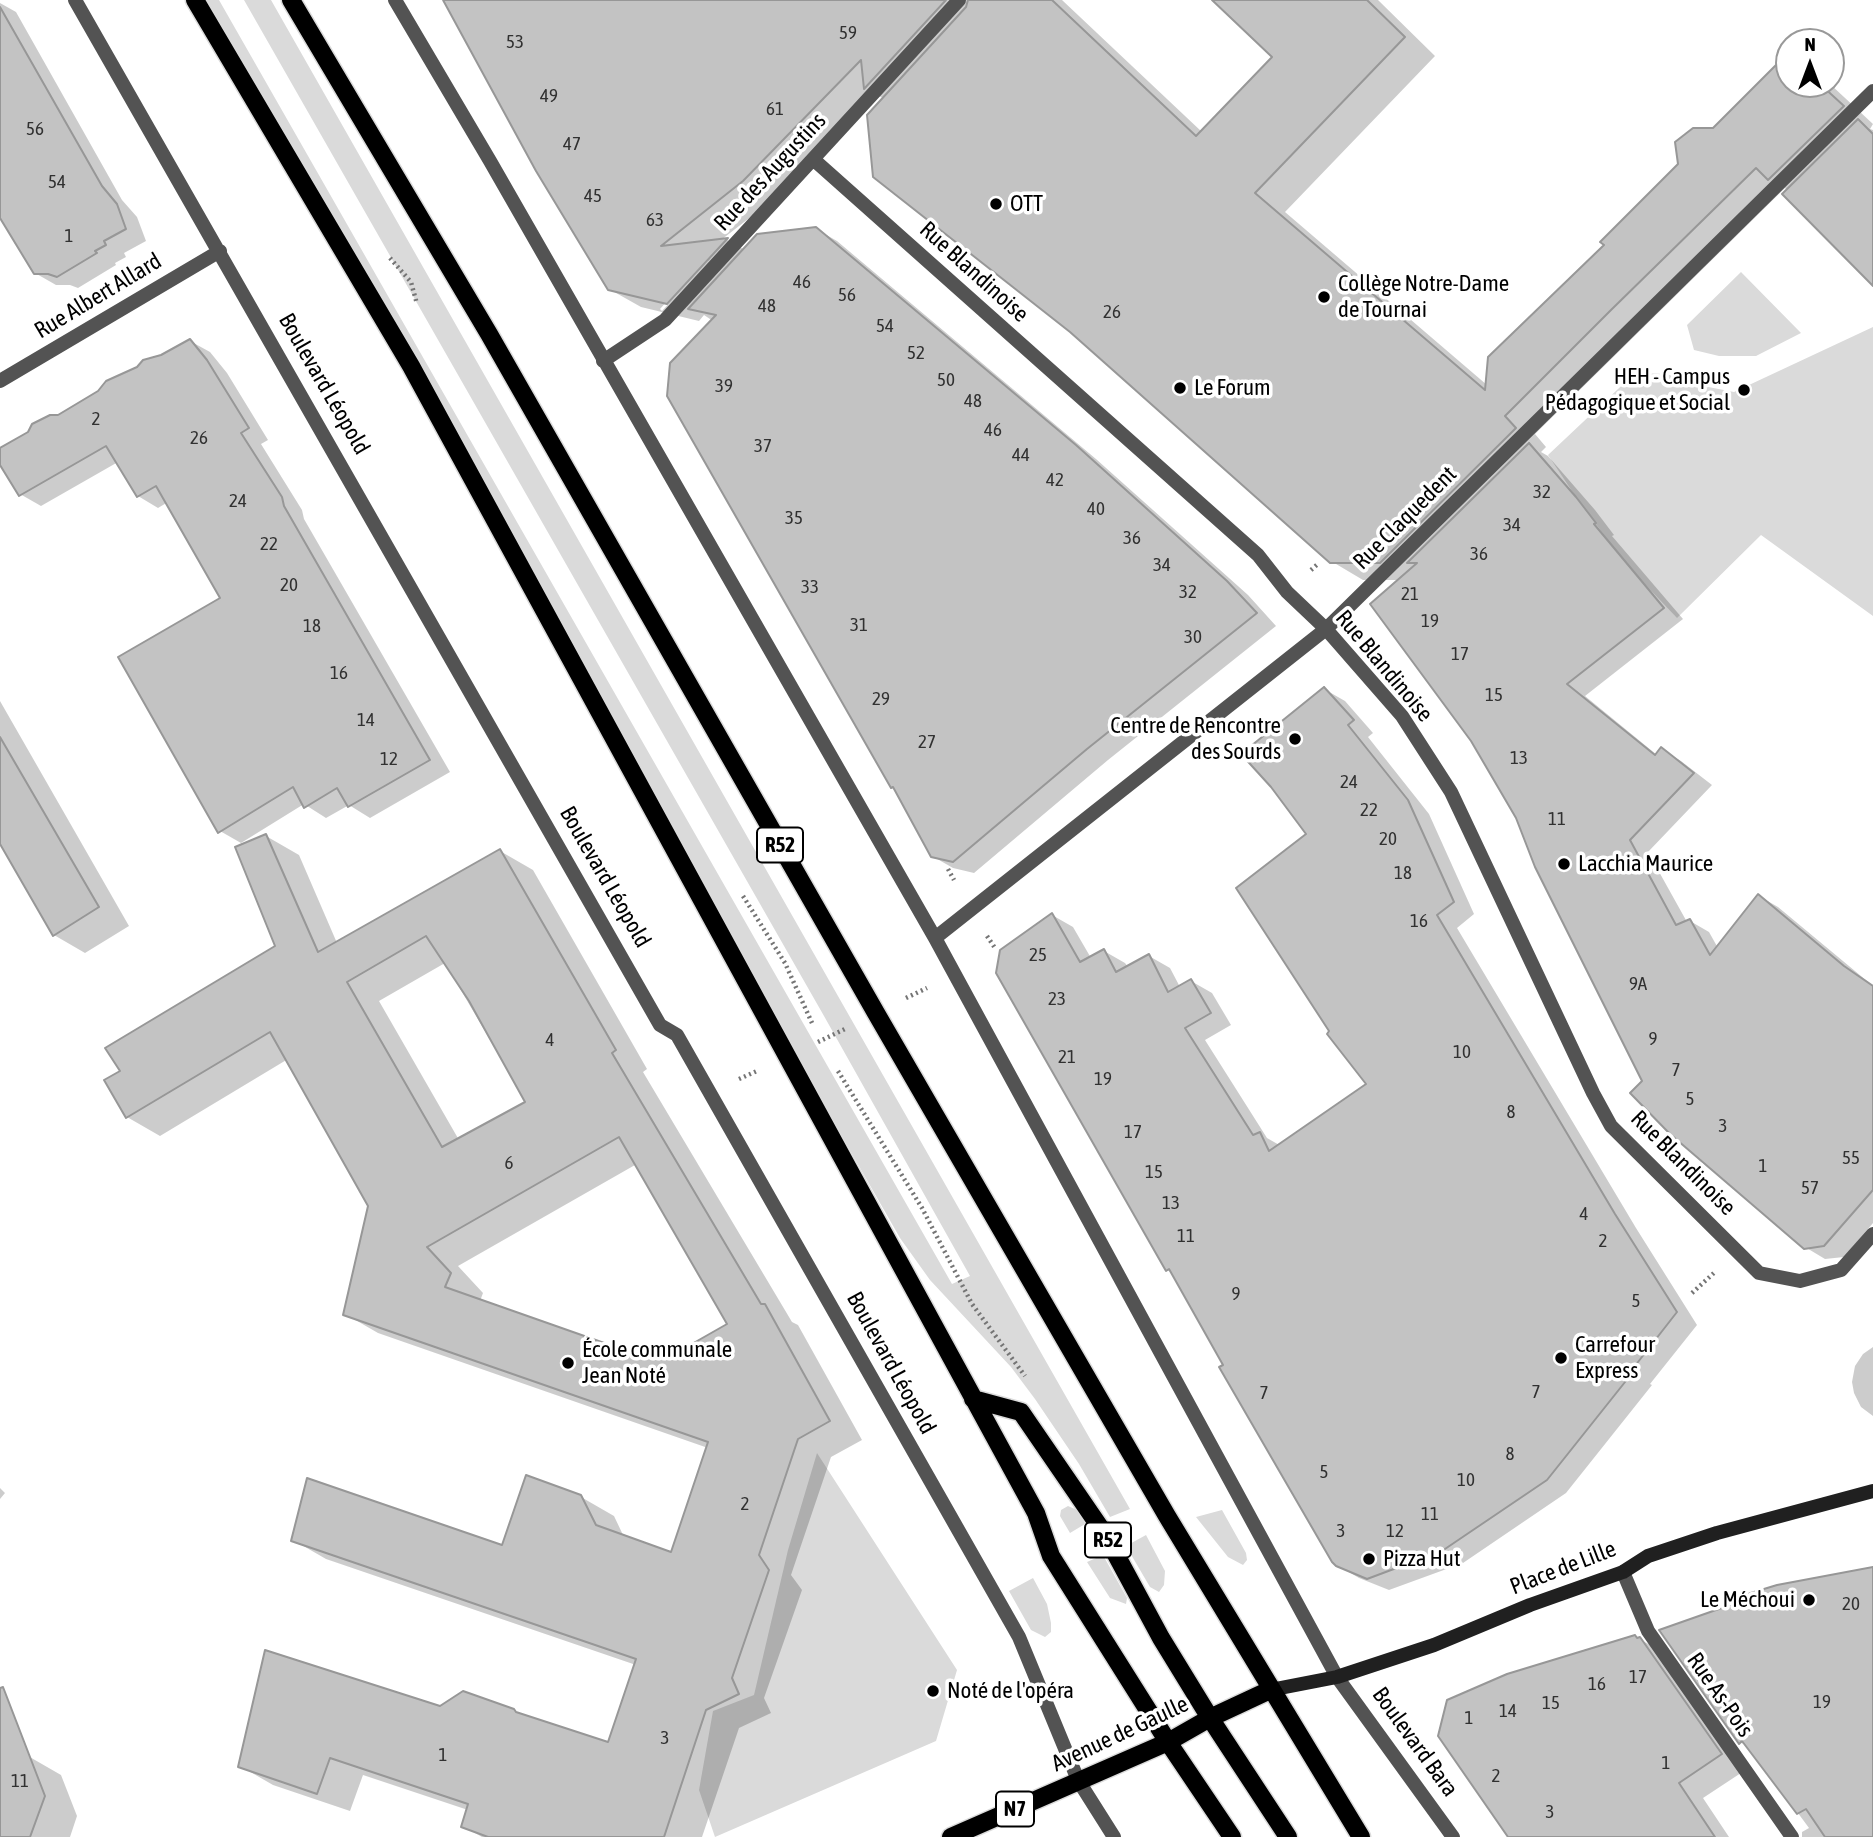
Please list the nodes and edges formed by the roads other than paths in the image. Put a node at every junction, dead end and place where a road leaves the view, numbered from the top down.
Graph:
1 (75, 0) edge
2 (195, 0) edge
3 (291, 0) edge
4 (395, 0) edge
5 (959, 0) edge
6 (1873, 91) edge
7 (813, 159) junction
8 (220, 251) junction
9 (603, 361) junction
10 (0, 381) edge
11 (1326, 629) junction
12 (935, 938) junction
13 (1873, 1234) edge
14 (973, 1399) junction
15 (1873, 1491) edge
16 (1623, 1572) junction
17 (1337, 1677) junction
18 (1270, 1690) junction
19 (1210, 1718) junction
20 (1168, 1742) junction
21 (1078, 1780) junction
22 (951, 1837) edge
23 (1114, 1837) edge
24 (1232, 1837) edge
25 (1288, 1837) edge
26 (1361, 1837) edge
27 (1453, 1837) edge
28 (1792, 1837) edge

1 - 8 street, Boulevard Léopold
2 - 14 main road, R52
3 - 18 main road, R52
4 - 9 street
5 - 7 street, Rue des Augustins
6 - 11 street, Rue Claquedent
7 - 9 street, Rue des Augustins
7 - 11 street, Rue Blandinoise
8 - 10 street, Rue Albert Allard
8 - 21 street, Boulevard Léopold
9 - 12 street
11 - 12 street, Rue Claquedent
11 - 13 street, Rue Blandinoise
12 - 17 street
14 - 19 main road, R52
14 - 20 main road, R52
15 - 16 street, Place de Lille
16 - 17 street, Place de Lille
16 - 28 street, Rue As-Pois
17 - 18 street, Place de Lille
17 - 27 street, Boulevard Bara
18 - 19 main road, Avenue de Gaulle / N7
18 - 26 main road, R52
19 - 20 main road, Avenue de Gaulle / N7
19 - 25 main road, R52
20 - 21 main road, Avenue de Gaulle / N7
20 - 24 main road, R52
21 - 22 main road, Avenue de Gaulle / N7
21 - 23 street

